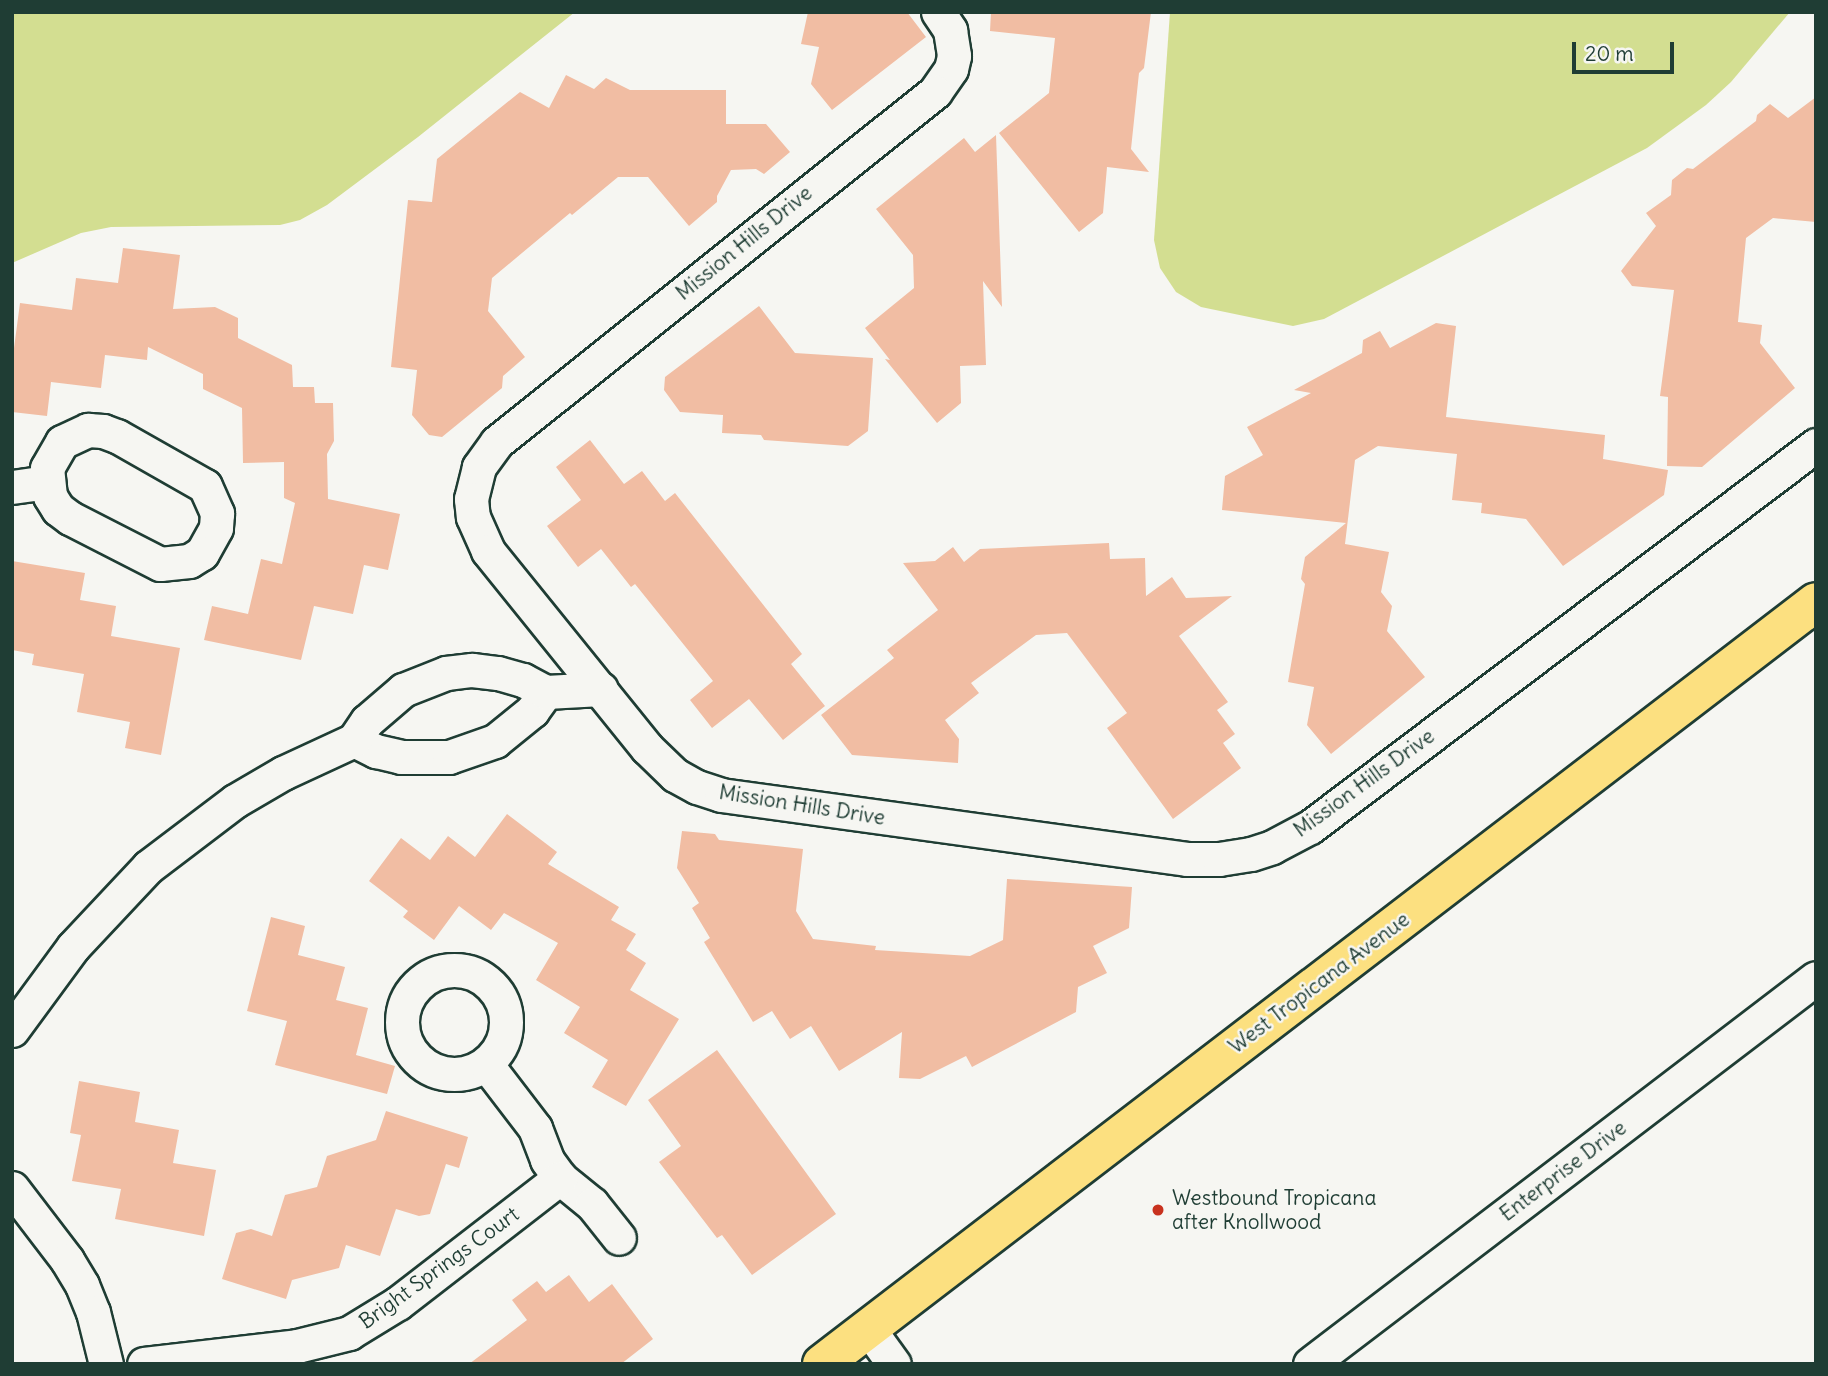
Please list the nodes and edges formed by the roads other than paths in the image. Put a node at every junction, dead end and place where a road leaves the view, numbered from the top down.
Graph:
1 (938, 12) edge
2 (1816, 445) edge
3 (47, 482) junction
4 (12, 487) edge
5 (1816, 602) edge
6 (601, 689) junction
7 (546, 692) junction
8 (354, 740) junction
9 (1816, 978) edge
10 (12, 1030) edge
11 (486, 1064) dead end
12 (560, 1178) junction
13 (12, 1188) edge
14 (619, 1238) dead end
15 (868, 1328) junction
16 (106, 1364) edge
17 (144, 1364) edge
18 (822, 1364) edge
19 (894, 1364) edge
20 (1310, 1364) edge

1 - 6 street, Mission Hills Drive
2 - 6 street, Mission Hills Drive
3 - 3 street
3 - 4 street
5 - 15 main road, West Tropicana Avenue
6 - 7 street
7 - 8 street
7 - 8 street
8 - 10 street
9 - 20 street, Enterprise Drive
11 - 12 street
12 - 14 street
12 - 17 street, Bright Springs Court
13 - 16 street
15 - 18 main road, West Tropicana Avenue
15 - 19 street

